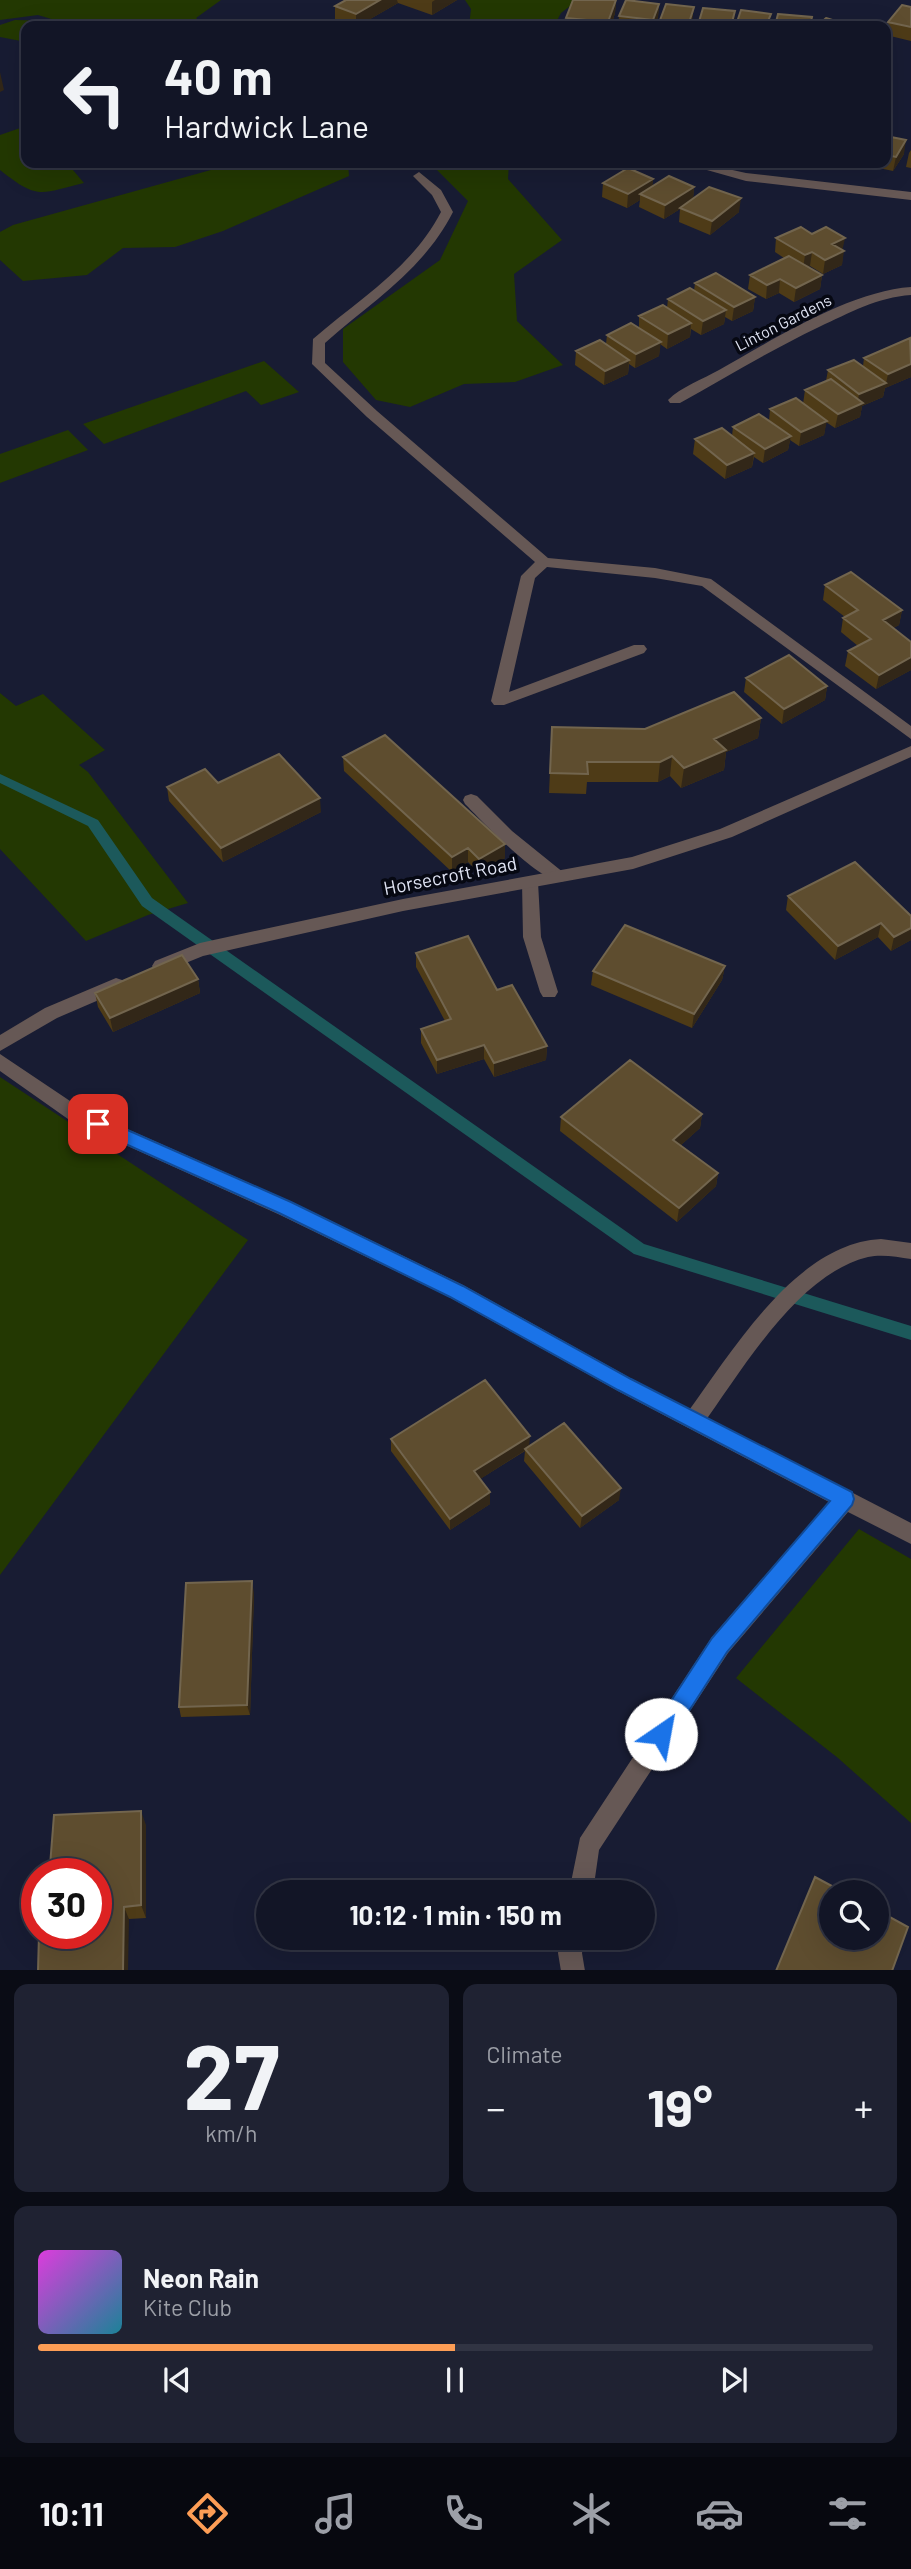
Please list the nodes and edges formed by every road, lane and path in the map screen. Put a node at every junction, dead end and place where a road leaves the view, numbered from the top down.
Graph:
1 (709, 168) edge
2 (419, 176) dead end
3 (911, 196) edge
4 (911, 291) edge
5 (675, 400) dead end
6 (544, 562) junction
7 (639, 649) dead end
8 (911, 734) edge
9 (911, 751) edge
10 (471, 800) dead end
11 (558, 877) junction
12 (530, 882) junction
13 (550, 992) dead end
14 (0, 1044) edge
15 (0, 1061) edge
16 (911, 1251) edge
17 (694, 1420) junction
18 (845, 1499) junction
19 (911, 1534) edge
20 (583, 1880) edge
21 (571, 1950) edge
22 (573, 1970) edge

1 - 3 street
2 - 6 street
4 - 5 street, Linton Gardens
6 - 7 street
6 - 8 street
9 - 11 street, Horsecroft Road
10 - 11 street
11 - 12 street, Horsecroft Road
12 - 13 street
12 - 14 street, Horsecroft Road
15 - 17 street
16 - 17 street
17 - 18 street
18 - 19 street
18 - 20 street
21 - 22 street

